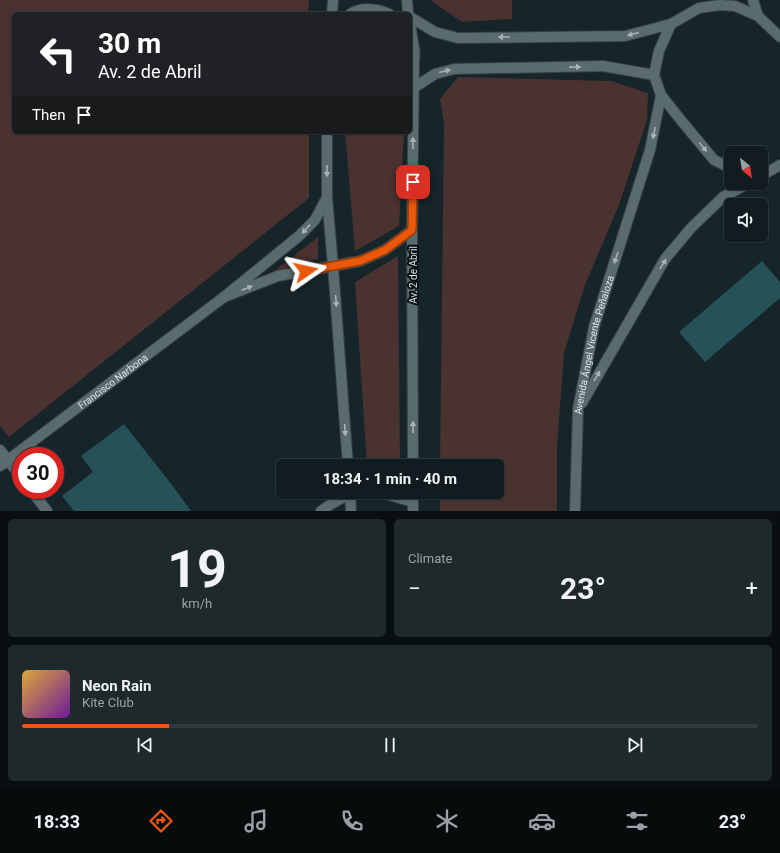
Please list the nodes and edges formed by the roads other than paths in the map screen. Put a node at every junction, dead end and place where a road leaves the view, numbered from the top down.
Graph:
1 (333, 0) edge
2 (406, 0) edge
3 (754, 0) edge
4 (701, 4) edge
5 (332, 12) edge
6 (354, 12) edge
7 (382, 12) edge
8 (408, 12) edge
9 (758, 16) junction
10 (412, 18) edge
11 (671, 24) junction
12 (412, 38) edge
13 (780, 38) edge
14 (414, 60) junction
15 (412, 67) edge
16 (654, 75) junction
17 (412, 87) edge
18 (661, 95) junction
19 (327, 134) edge
20 (724, 165) edge
21 (780, 165) edge
22 (768, 168) edge
23 (768, 172) edge
24 (736, 190) edge
25 (327, 196) junction
26 (412, 230) junction
27 (333, 266) junction
28 (224, 297) junction
29 (578, 409) junction
30 (0, 450) edge
31 (347, 459) edge
32 (413, 459) edge
33 (4, 463) edge
34 (12, 470) edge
35 (38, 499) edge
36 (341, 499) edge
37 (352, 499) edge
38 (403, 499) edge
39 (413, 502) edge
40 (47, 511) edge
41 (321, 511) edge
42 (351, 511) edge
43 (575, 511) edge

1 - 5 street
2 - 8 street
3 - 9 street
4 - 9 street
4 - 11 street
6 - 7 street
9 - 13 street
11 -> 10 street
11 - 16 street
12 - 14 street, Av. 2 de Abril
14 - 15 street
14 - 17 street, Av. 2 de Abril
17 -> 16 street
16 - 18 street
26 -> 17 street, Av. 2 de Abril
18 -> 20 street
18 -> 29 street, Avenida Ángel Vicente Peñaloza
19 -> 25 street
21 - 22 street
21 - 23 street
29 -> 24 street, Avenida Ángel Vicente Peñaloza
25 - 27 street
25 -> 28 street, Francisco Narbona
26 - 27 street, Francisco Narbona
32 -> 26 street, Av. 2 de Abril
28 -> 27 street, Francisco Narbona
27 -> 31 street
28 - 33 street, Francisco Narbona
29 - 43 street
30 - 33 street
33 - 34 street
35 - 40 street
36 - 41 street
37 - 42 street
38 - 39 street

